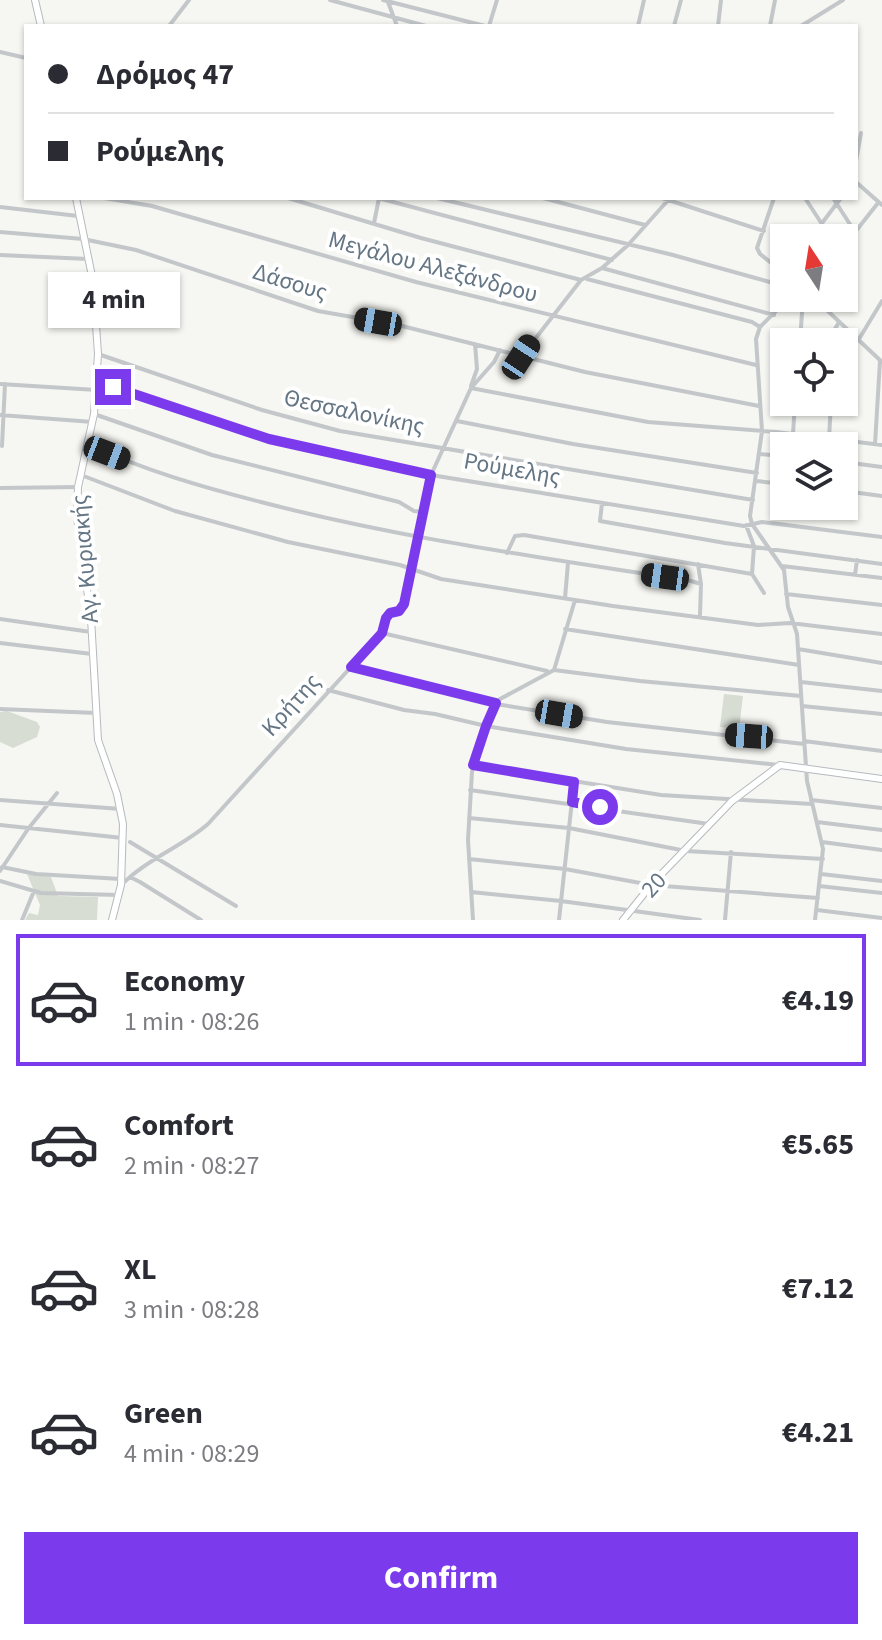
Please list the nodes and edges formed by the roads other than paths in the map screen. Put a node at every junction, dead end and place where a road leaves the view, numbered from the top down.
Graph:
1 (35, 0) edge
2 (189, 0) edge
3 (330, 0) edge
4 (425, 0) edge
5 (497, 0) edge
6 (644, 0) edge
7 (681, 0) edge
8 (721, 0) edge
9 (775, 0) edge
10 (843, 0) edge
11 (385, 1) edge
12 (422, 10) junction
13 (394, 16) junction
14 (41, 24) edge
15 (171, 24) edge
16 (396, 24) edge
17 (420, 24) edge
18 (479, 24) edge
19 (488, 24) edge
20 (638, 24) edge
21 (675, 24) edge
22 (718, 24) edge
23 (770, 24) edge
24 (804, 24) edge
25 (0, 52) edge
26 (24, 58) edge
27 (861, 133) dead end
28 (858, 150) edge
29 (858, 184) edge
30 (76, 200) edge
31 (116, 200) edge
32 (295, 200) edge
33 (379, 200) edge
34 (386, 200) edge
35 (445, 200) edge
36 (551, 200) edge
37 (669, 200) edge
38 (673, 200) edge
39 (773, 200) edge
40 (806, 200) edge
41 (834, 200) edge
42 (840, 200) edge
43 (837, 204) junction
44 (880, 204) edge
45 (0, 207) edge
46 (78, 216) junction
47 (374, 223) junction
48 (822, 223) joint
49 (850, 224) edge
50 (646, 225) junction
51 (858, 229) edge
52 (764, 231) junction
53 (0, 232) edge
54 (83, 239) junction
55 (628, 245) junction
56 (0, 255) edge
57 (88, 259) junction
58 (612, 260) junction
59 (770, 262) edge
60 (602, 268) junction
61 (584, 280) junction
62 (770, 282) edge
63 (882, 301) edge
64 (777, 312) edge
65 (830, 312) edge
66 (774, 315) junction
67 (550, 317) junction
68 (840, 321) junction
69 (760, 327) junction
70 (836, 328) edge
71 (859, 339) junction
72 (475, 344) junction
73 (500, 350) junction
74 (98, 354) junction
75 (521, 357) junction
76 (881, 361) edge
77 (756, 365) junction
78 (97, 381) junction
79 (3, 384) edge
80 (471, 388) junction
81 (97, 390) junction
82 (759, 406) junction
83 (94, 414) junction
84 (2, 415) edge
85 (457, 421) junction
86 (93, 422) junction
87 (762, 431) junction
88 (772, 432) edge
89 (858, 442) edge
90 (88, 444) junction
91 (875, 444) junction
92 (882, 445) edge
93 (2, 446) dead end
94 (441, 450) junction
95 (760, 454) junction
96 (770, 455) edge
97 (858, 464) edge
98 (882, 467) edge
99 (757, 473) junction
100 (81, 475) junction
101 (431, 475) junction
102 (756, 481) junction
103 (770, 482) edge
104 (78, 487) junction
105 (0, 488) edge
106 (858, 493) edge
107 (882, 496) edge
108 (753, 500) junction
109 (602, 503) junction
110 (424, 512) junction
111 (749, 525) junction
112 (882, 537) edge
113 (418, 538) junction
114 (754, 546) junction
115 (772, 549) junction
116 (507, 553) junction
117 (857, 560) junction
118 (568, 563) junction
119 (698, 564) junction
120 (882, 564) edge
121 (782, 566) junction
122 (412, 569) junction
123 (752, 574) junction
124 (855, 575) junction
125 (882, 578) edge
126 (701, 584) junction
127 (764, 593) dead end
128 (786, 594) junction
129 (565, 598) junction
130 (575, 600) junction
131 (882, 605) edge
132 (700, 616) junction
133 (0, 619) edge
134 (794, 624) junction
135 (565, 629) junction
136 (91, 632) junction
137 (382, 633) junction
138 (882, 634) edge
139 (0, 643) edge
140 (798, 649) junction
141 (92, 654) junction
142 (882, 663) edge
143 (799, 665) junction
144 (351, 667) junction
145 (552, 670) junction
146 (801, 682) junction
147 (328, 690) junction
148 (882, 691) edge
149 (802, 696) junction
150 (496, 703) junction
151 (802, 706) junction
152 (0, 709) edge
153 (96, 713) junction
154 (882, 714) edge
155 (486, 726) junction
156 (804, 743) junction
157 (882, 751) edge
158 (473, 765) junction
159 (780, 765) junction
160 (807, 768) junction
161 (882, 779) edge
162 (574, 782) junction
163 (470, 790) junction
164 (57, 793) dead end
165 (0, 800) edge
166 (732, 801) junction
167 (572, 802) junction
168 (812, 802) junction
169 (46, 804) junction
170 (882, 808) edge
171 (121, 809) junction
172 (469, 818) junction
173 (817, 822) junction
174 (712, 824) junction
175 (0, 825) edge
176 (569, 828) junction
177 (28, 829) junction
178 (882, 830) edge
179 (126, 840) junction
180 (822, 842) junction
181 (882, 850) edge
182 (686, 851) junction
183 (731, 852) junction
184 (157, 856) junction
185 (469, 859) junction
186 (823, 859) junction
187 (1, 869) edge
188 (565, 869) junction
189 (821, 874) junction
190 (130, 877) junction
191 (0, 881) edge
192 (882, 881) edge
193 (121, 882) junction
194 (651, 885) junction
195 (819, 886) junction
196 (34, 891) junction
197 (471, 892) junction
198 (727, 892) junction
199 (882, 893) edge
200 (119, 895) junction
201 (818, 898) junction
202 (561, 901) junction
203 (236, 906) dead end
204 (816, 910) junction
205 (631, 911) junction
206 (882, 918) edge
207 (22, 920) edge
208 (112, 920) edge
209 (201, 920) edge
210 (473, 920) edge
211 (559, 920) edge
212 (623, 920) edge
213 (700, 920) edge
214 (725, 920) edge
215 (815, 920) edge

1 - 14 street
2 - 15 street
3 - 13 street
4 - 12 street
5 - 19 street
6 - 20 street
7 - 21 street
8 - 22 street
9 - 23 street
10 - 24 street
11 - 12 street
11 - 13 street
12 - 18 street
13 - 16 street
13 - 17 street
25 - 26 street
27 - 28 street
29 - 44 street
30 - 46 street, Αγ. Κυριακής
31 - 67 street, Μεγάλου Αλεξάνδρου
32 - 47 street
33 - 47 street
34 - 58 street
35 - 55 street
36 - 50 street
37 - 50 street
38 - 52 street
39 - 52 street
40 - 48 street
41 - 43 street
42 - 43 street
43 - 48 street
43 - 49 street
44 - 51 street
45 - 46 street
46 - 54 street, Αγ. Κυριακής
47 - 61 street
50 - 55 street
52 - 59 street
53 - 54 street, Δάσους
54 - 57 street, Αγ. Κυριακής
54 - 72 street, Δάσους
55 - 58 street
55 - 62 street
56 - 57 street
57 - 74 street, Αγ. Κυριακής
58 - 60 street
60 - 61 street
60 - 66 street
61 - 67 street
61 - 69 street
63 - 71 street
64 - 66 street
65 - 68 street
66 - 69 street
67 - 75 street
67 - 77 street, Μεγάλου Αλεξάνδρου
68 - 70 street
68 - 71 street
69 - 77 street
71 - 76 street
72 - 73 street, Δάσους
72 - 80 street
73 - 75 street, Δάσους
73 - 80 street, Κρήτης
74 - 78 street, Αγ. Κυριακής
74 - 94 street, Θεσσαλονίκης
75 - 82 street, Δάσους
76 - 91 street
77 - 82 street
78 - 81 street, Αγ. Κυριακής
78 - 101 street, Ρούμελης
79 - 81 street
79 - 84 street
80 - 85 street, Κρήτης
80 - 87 street
81 - 83 street, Αγ. Κυριακής
82 - 87 street
83 - 86 street, Αγ. Κυριακής
83 - 110 street
84 - 86 street
84 - 93 street
85 - 94 street, Κρήτης
85 - 99 street
86 - 90 street, Αγ. Κυριακής
87 - 88 street
87 - 95 street
89 - 91 street
90 - 100 street, Αγ. Κυριακής
90 - 113 street
91 - 92 street
94 - 101 street, Κρήτης
94 - 108 street, Θεσσαλονίκης
95 - 96 street
95 - 99 street
97 - 98 street
99 - 102 street
100 - 104 street, Αγ. Κυριακής
100 - 122 street
101 - 109 street, Ρούμελης
101 - 110 street, Κρήτης
102 - 103 street
102 - 108 street
104 - 105 street
104 - 136 street, Αγ. Κυριακής
106 - 107 street
108 - 111 street
109 - 111 street, Ρούμελης
109 - 114 street
110 - 113 street, Κρήτης
111 - 112 street, Ρούμελης
111 - 114 street
111 - 115 street
113 - 116 street
113 - 122 street, Κρήτης
114 - 115 street
114 - 123 street
115 - 117 street
115 - 121 street
116 - 118 street
116 - 119 street
117 - 120 street
117 - 124 street
118 - 126 street
118 - 129 street
119 - 123 street
119 - 126 street
121 - 124 street
121 - 128 street
122 - 129 street
122 - 137 street, Κρήτης
123 - 127 street
124 - 125 street
126 - 132 street
128 - 131 street
128 - 134 street
129 - 130 street
130 - 132 street
130 - 135 street
132 - 134 street
133 - 136 street
134 - 138 street
134 - 140 street
135 - 143 street
135 - 145 street
136 - 141 street, Αγ. Κυριακής
137 - 144 street, Κρήτης
137 - 145 street
139 - 141 street
140 - 142 street
140 - 143 street
141 - 153 street, Αγ. Κυριακής
143 - 146 street
144 - 147 street, Κρήτης
144 - 150 street
145 - 149 street
145 - 150 street
146 - 148 street
146 - 149 street
147 - 155 street
147 - 184 street, Κρήτης
149 - 151 street
150 - 155 street
150 - 156 street
151 - 154 street
151 - 156 street
152 - 153 street
153 - 171 street, Αγ. Κυριακής
155 - 158 street
155 - 159 street
156 - 157 street
156 - 160 street
158 - 162 street
158 - 163 street
159 - 160 street
159 - 166 street
160 - 161 street
160 - 168 street
162 - 166 street
162 - 167 street
163 - 167 street
163 - 172 street
164 - 169 street
165 - 169 street
166 - 168 street
166 - 174 street, 20
167 - 174 street
167 - 176 street
168 - 170 street
168 - 173 street
169 - 171 street
169 - 177 street
171 - 179 street, Αγ. Κυριακής
172 - 176 street
172 - 185 street
173 - 178 street
173 - 180 street
174 - 182 street, 20
175 - 177 street
176 - 182 street
176 - 188 street
177 - 179 street
177 - 187 street
179 - 184 street
179 - 193 street, Αγ. Κυριακής
180 - 181 street
180 - 186 street
182 - 183 street
182 - 194 street, 20
183 - 186 street
183 - 198 street
184 - 190 street, Κρήτης
184 - 203 street
185 - 188 street
185 - 197 street
186 - 189 street
187 - 193 street
188 - 194 street
188 - 202 street
189 - 192 street
189 - 195 street
190 - 193 street, Κρήτης
190 - 209 street
191 - 196 street
193 - 200 street, Αγ. Κυριακής
194 - 198 street
194 - 205 street, 20
195 - 199 street
195 - 201 street
196 - 200 street
196 - 207 street
197 - 202 street
197 - 210 street
198 - 201 street
198 - 214 street
200 - 208 street, Αγ. Κυριακής
201 - 204 street
202 - 205 street
202 - 211 street
204 - 206 street
204 - 215 street
205 - 212 street, 20
205 - 213 street

